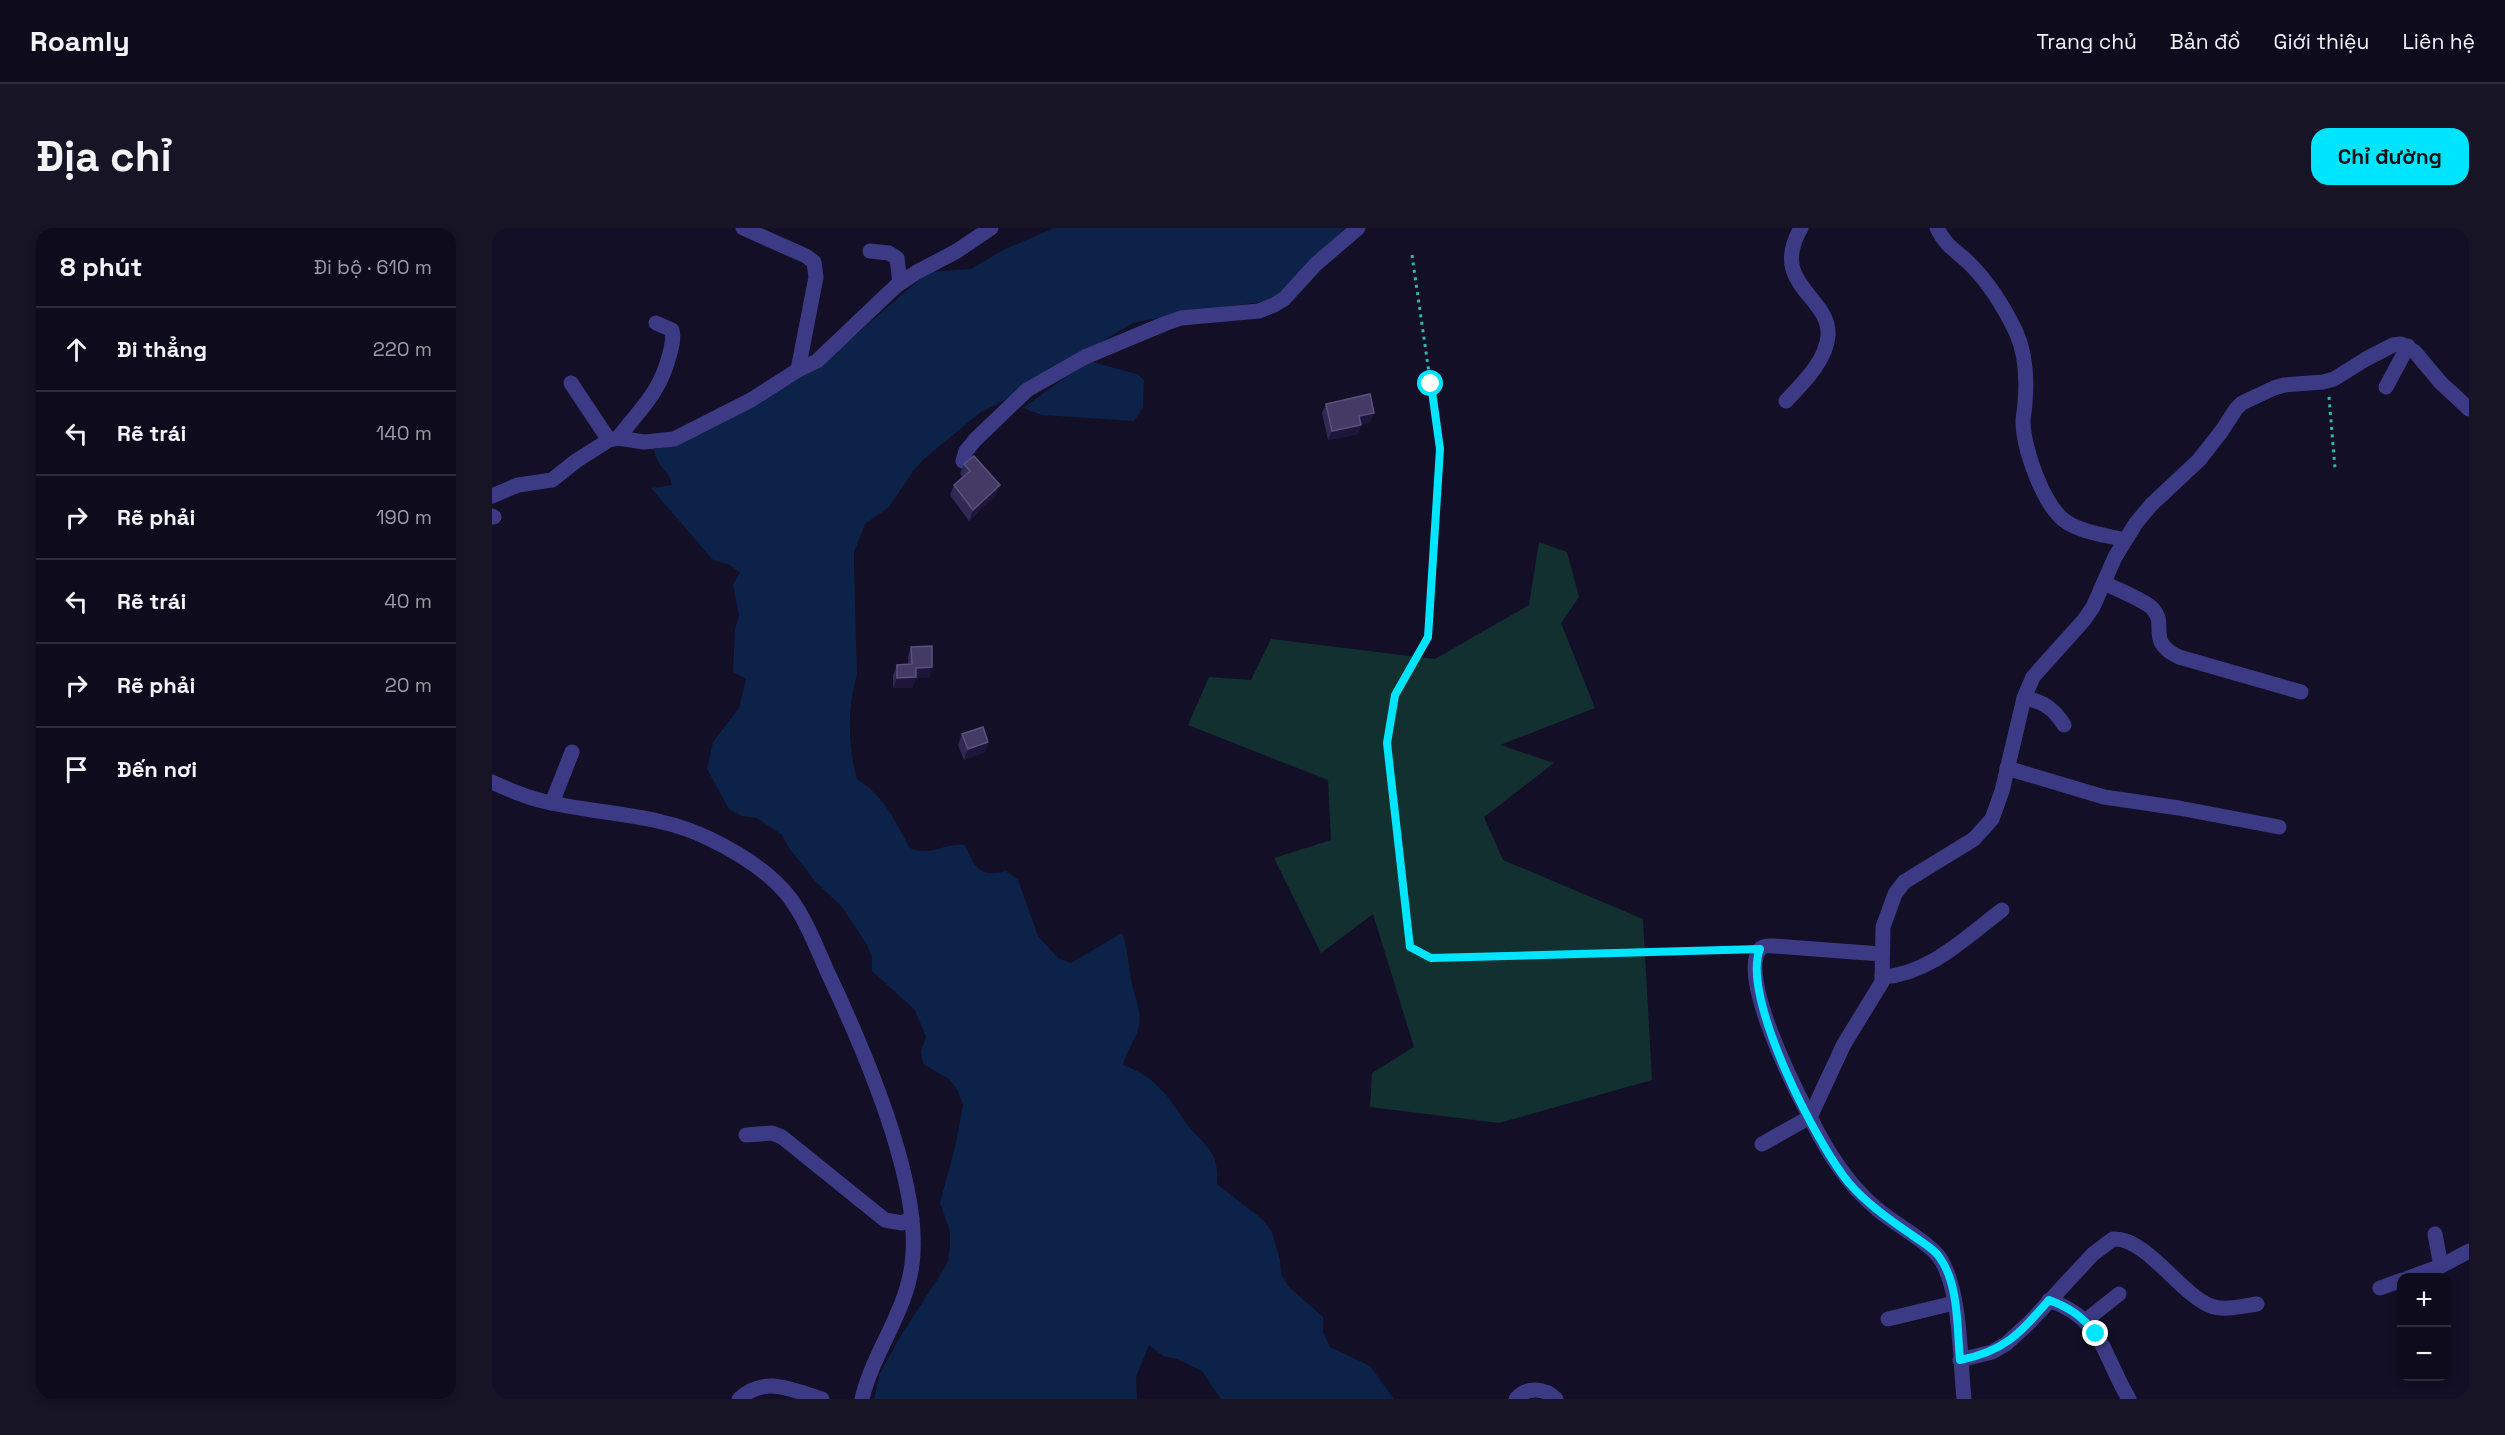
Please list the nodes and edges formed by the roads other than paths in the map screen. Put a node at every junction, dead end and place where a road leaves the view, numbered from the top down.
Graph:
1 (743, 228) edge
2 (992, 228) edge
3 (1358, 228) edge
4 (1801, 228) edge
5 (1937, 228) edge
6 (870, 251) dead end
7 (900, 283) junction
8 (656, 323) dead end
9 (2408, 346) junction
10 (798, 370) junction
11 (571, 383) dead end
12 (2386, 387) dead end
13 (1786, 402) dead end
14 (2469, 409) edge
15 (614, 439) junction
16 (963, 461) edge
17 (492, 496) edge
18 (2125, 540) junction
19 (2104, 583) junction
20 (2301, 692) dead end
21 (2024, 698) junction
22 (2064, 725) dead end
23 (572, 752) dead end
24 (2007, 768) junction
25 (492, 782) edge
26 (552, 803) junction
27 (2279, 827) dead end
28 (2002, 910) dead end
29 (1881, 954) junction
30 (1882, 977) junction
31 (1810, 1117) junction
32 (746, 1135) dead end
33 (1762, 1144) dead end
34 (912, 1218) junction
35 (2434, 1234) dead end
36 (2469, 1251) edge
37 (2440, 1266) junction
38 (2422, 1273) edge
39 (2397, 1282) edge
40 (2380, 1288) dead end
41 (2119, 1294) dead end
42 (2049, 1300) junction
43 (1954, 1303) junction
44 (2257, 1304) dead end
45 (1888, 1319) dead end
46 (2085, 1321) junction
47 (1960, 1360) junction
48 (739, 1399) edge
49 (822, 1399) edge
50 (862, 1399) edge
51 (1516, 1399) edge
52 (1556, 1399) edge
53 (1964, 1399) edge
54 (2129, 1399) edge

1 - 10 street
2 - 7 street
3 - 16 street
4 - 13 street
5 - 18 street
6 - 7 street
7 - 10 street
8 - 15 street
9 - 12 street
9 - 14 street
9 - 18 street
10 - 15 street
11 - 15 street
15 - 17 street
18 - 19 street
19 - 20 street
19 - 21 street
21 - 22 street
21 - 24 street
23 - 26 street
24 - 27 street
24 - 29 street
25 - 26 street
26 - 34 street
28 - 30 street
29 - 30 street
29 - 31 street
30 - 31 street
31 - 33 street
31 - 43 street
32 - 34 street
34 - 50 street
35 - 37 street
36 - 37 street
37 - 38 street
39 - 40 street
41 - 46 street
42 - 44 street
42 - 46 street
42 - 47 street
43 - 45 street
43 - 47 street
46 - 54 street
47 - 53 street
48 - 49 street
51 - 52 street

